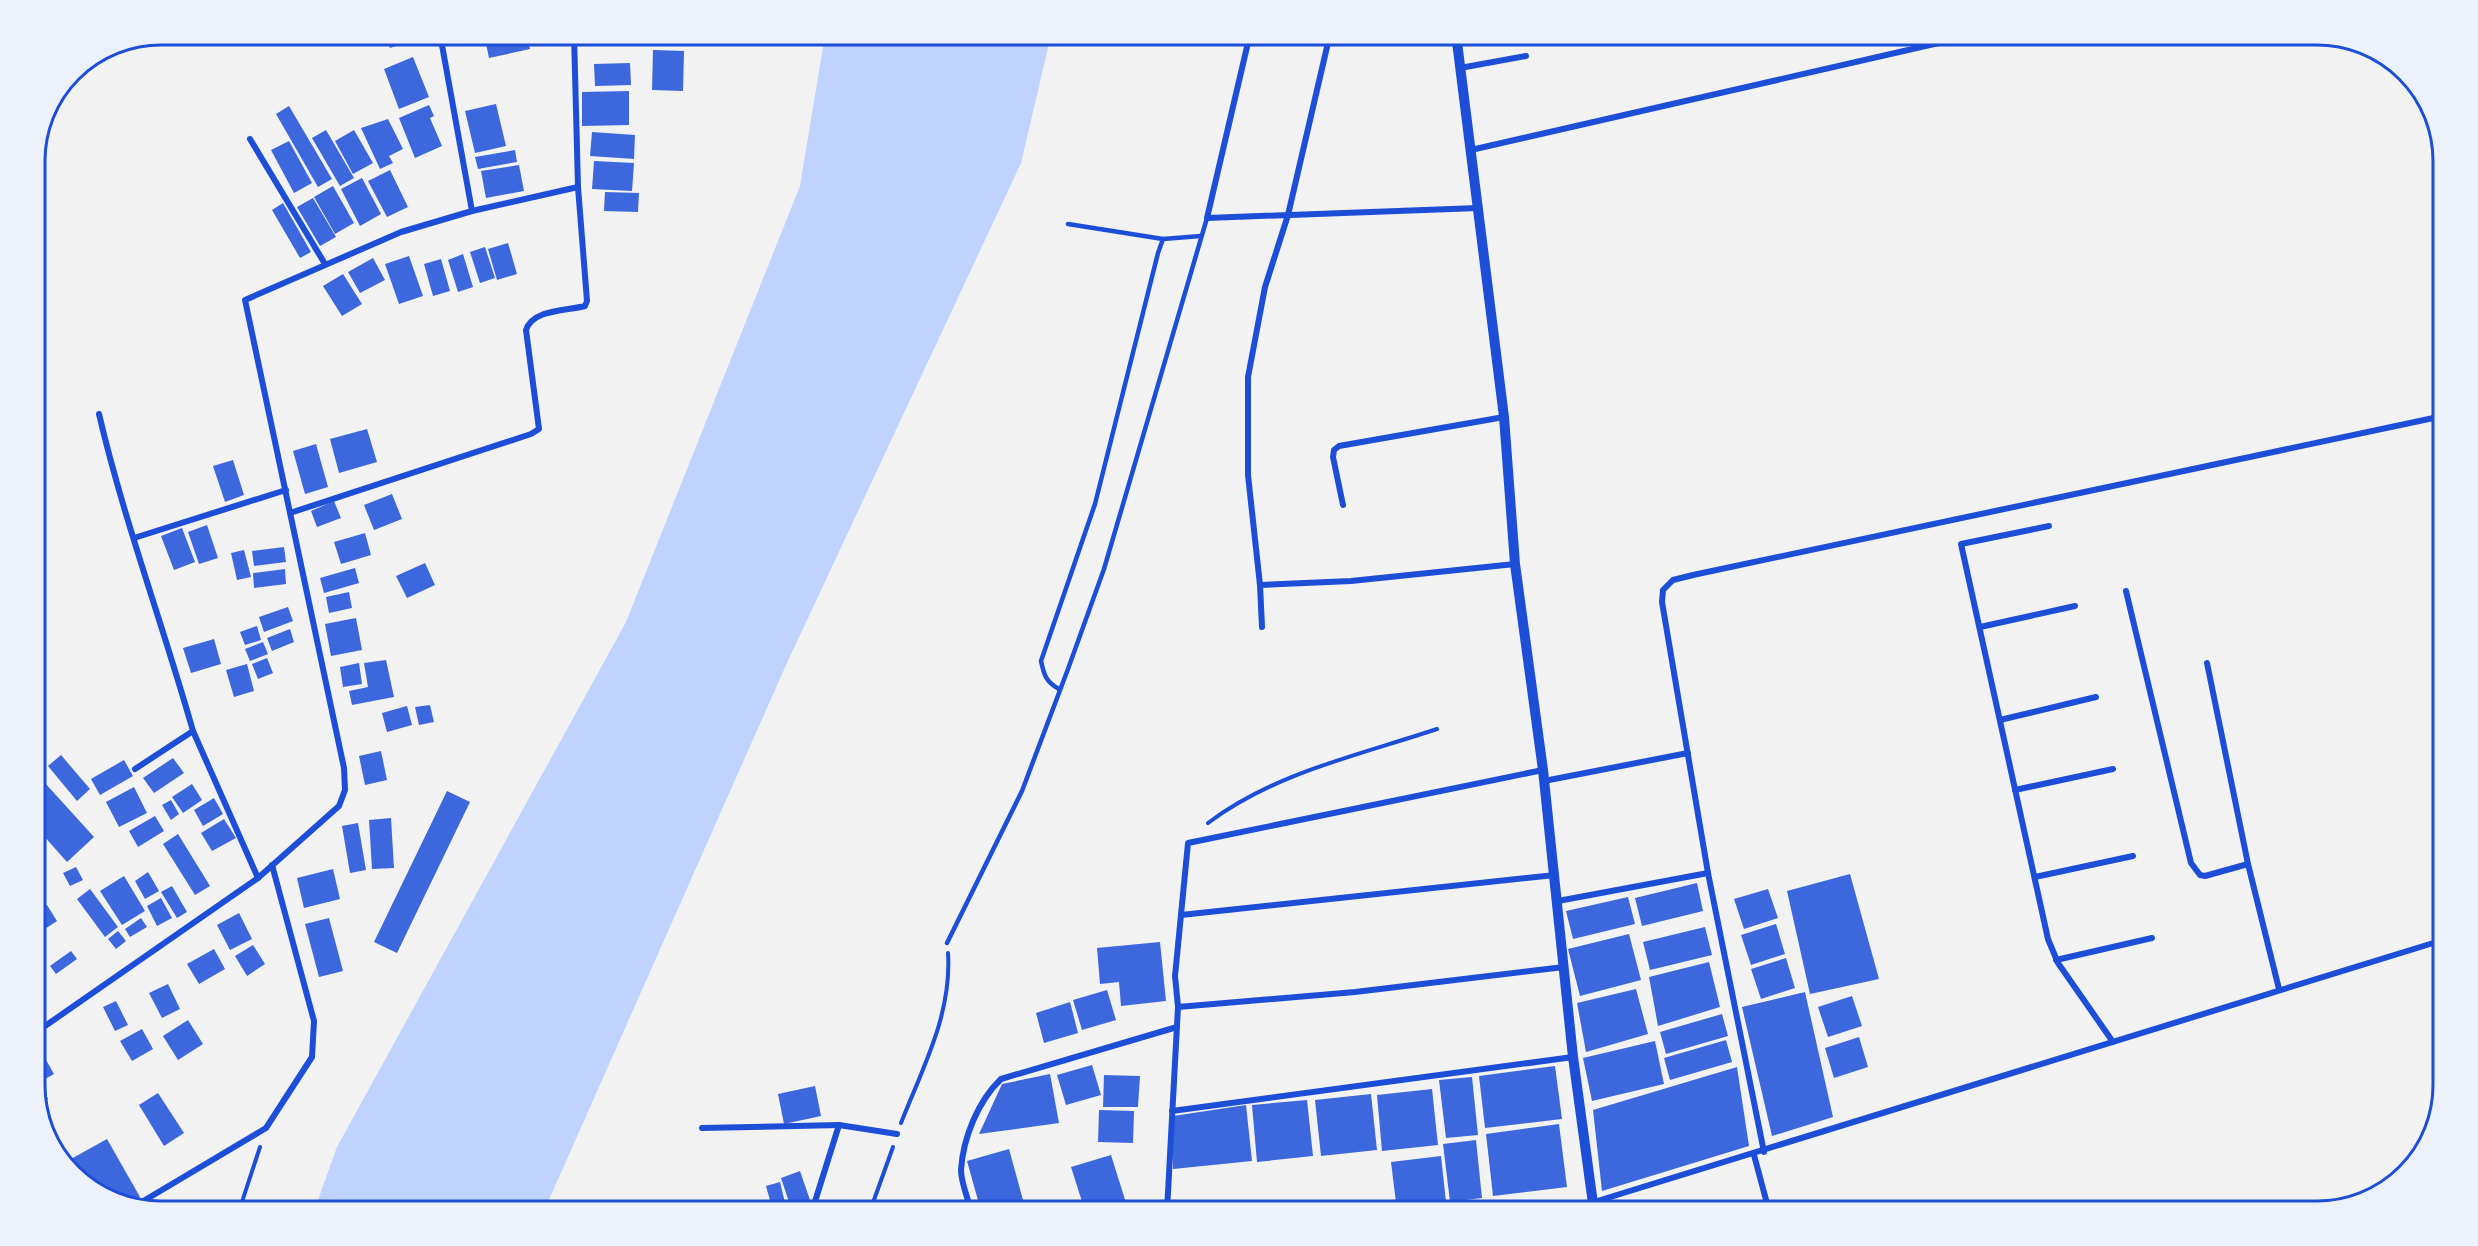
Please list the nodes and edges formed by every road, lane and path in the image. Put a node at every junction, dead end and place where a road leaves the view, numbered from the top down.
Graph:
1 (442, 45) edge
2 (574, 45) edge
3 (1247, 45) edge
4 (1327, 45) edge
5 (1457, 45) edge
6 (1930, 45) edge
7 (1526, 56) dead end
8 (1460, 68) junction
9 (250, 139) dead end
10 (1471, 150) junction
11 (578, 188) junction
12 (1478, 208) junction
13 (472, 211) junction
14 (1288, 215) junction
15 (1208, 218) junction
16 (1068, 224) dead end
17 (1201, 236) junction
18 (1163, 239) junction
19 (326, 264) junction
20 (99, 414) dead end
21 (1504, 417) junction
22 (2433, 418) edge
23 (286, 490) junction
24 (1343, 505) dead end
25 (290, 513) junction
26 (2049, 526) dead end
27 (134, 538) junction
28 (1515, 564) junction
29 (1260, 585) junction
30 (2126, 591) dead end
31 (2075, 606) dead end
32 (1262, 627) dead end
33 (1980, 627) junction
34 (2207, 663) dead end
35 (1059, 689) junction
36 (2096, 697) dead end
37 (2000, 720) junction
38 (1437, 729) dead end
39 (193, 731) junction
40 (1688, 753) junction
41 (135, 769) dead end
42 (2113, 769) dead end
43 (1544, 775) junction
44 (2015, 790) junction
45 (1188, 843) junction
46 (2133, 856) dead end
47 (2248, 864) junction
48 (272, 865) junction
49 (1708, 873) junction
50 (1555, 875) junction
51 (2035, 877) junction
52 (258, 878) junction
53 (1558, 901) junction
54 (1181, 915) junction
55 (2152, 938) dead end
56 (947, 943) joint
57 (2433, 943) edge
58 (2056, 960) junction
59 (1564, 967) junction
60 (2279, 989) junction
61 (1178, 1007) junction
62 (45, 1026) edge
63 (1177, 1027) junction
64 (2113, 1042) junction
65 (1573, 1058) junction
66 (1172, 1111) junction
67 (839, 1125) junction
68 (266, 1128) junction
69 (702, 1128) dead end
70 (897, 1134) junction
71 (1764, 1152) junction
72 (1754, 1155) junction
73 (145, 1200) edge
74 (242, 1201) edge
75 (815, 1201) edge
76 (874, 1201) edge
77 (968, 1201) edge
78 (1168, 1201) edge
79 (1592, 1201) edge
80 (1612, 1201) edge
81 (1766, 1201) edge

1 - 13 street
2 - 11 street
3 - 15 street
4 - 14 street
5 - 8 street
6 - 10 street
7 - 8 street
8 - 10 street
9 - 19 street
10 - 12 street
11 - 13 street
11 - 25 street
12 - 14 street
12 - 21 street
13 - 19 street
14 - 15 street
14 - 29 street
15 - 17 lane
16 - 18 lane
17 - 18 lane
17 - 35 lane
18 - 35 lane
19 - 23 street
20 - 27 street
21 - 24 street
21 - 28 street
22 - 40 street
23 - 25 street
23 - 27 street
25 - 48 street
26 - 33 street
27 - 39 street
28 - 29 street
28 - 43 street
29 - 32 street
30 - 47 street
31 - 33 street
33 - 37 street
34 - 47 street
35 - 56 lane
36 - 37 street
37 - 44 street
38 - 45 path
39 - 41 street
39 - 52 street
40 - 43 street
40 - 49 street
42 - 44 street
43 - 45 street
43 - 50 street
44 - 51 street
45 - 54 street
46 - 51 street
47 - 60 street
48 - 52 street
48 - 68 street
49 - 53 street
49 - 71 street
50 - 53 street
50 - 54 street
51 - 58 street
52 - 62 street
53 - 59 street
54 - 61 street
55 - 58 street
56 - 70 path
57 - 60 street
58 - 64 street
59 - 61 street
59 - 65 street
60 - 64 street
61 - 63 street
63 - 66 street
63 - 77 street
64 - 71 street
65 - 66 street
65 - 79 street
66 - 78 street
67 - 69 street
67 - 70 street
67 - 75 street
68 - 73 street
68 - 74 path
70 - 76 path
71 - 72 street
72 - 80 street
72 - 81 street

